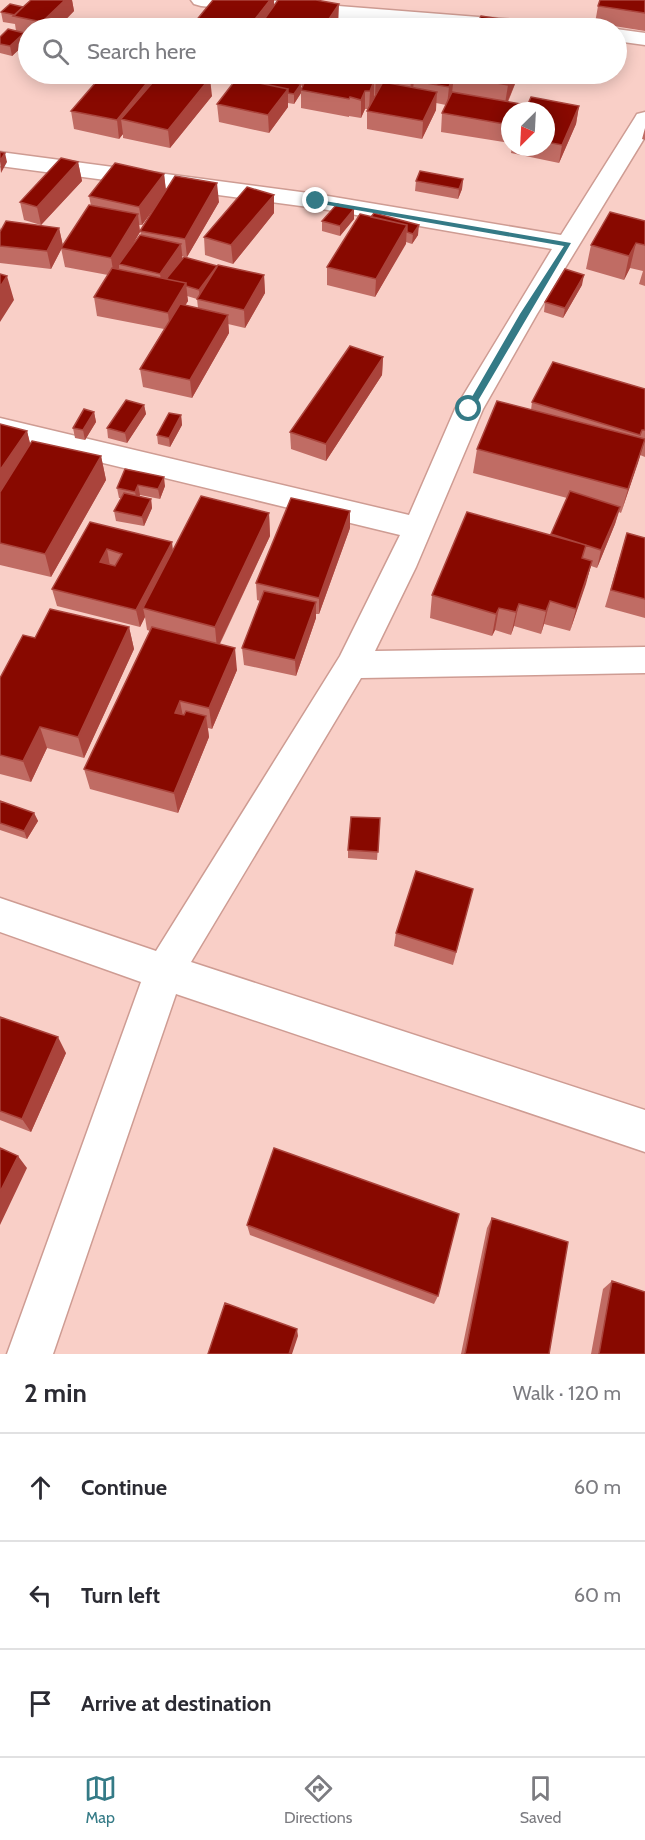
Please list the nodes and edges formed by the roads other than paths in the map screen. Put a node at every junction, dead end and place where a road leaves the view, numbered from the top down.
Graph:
1 (201, 0) edge
2 (401, 18) edge
3 (627, 36) edge
4 (645, 39) edge
5 (645, 118) edge
6 (0, 159) edge
7 (569, 244) junction
8 (0, 428) edge
9 (417, 528) junction
10 (645, 660) edge
11 (352, 665) junction
12 (0, 915) edge
13 (164, 972) junction
14 (645, 1131) edge
15 (30, 1354) edge

1 - 2 street
3 - 4 street
5 - 7 street
6 - 7 street
7 - 9 street
8 - 9 street
9 - 11 street
10 - 11 street
11 - 13 street
12 - 13 street
13 - 14 street
13 - 15 street

